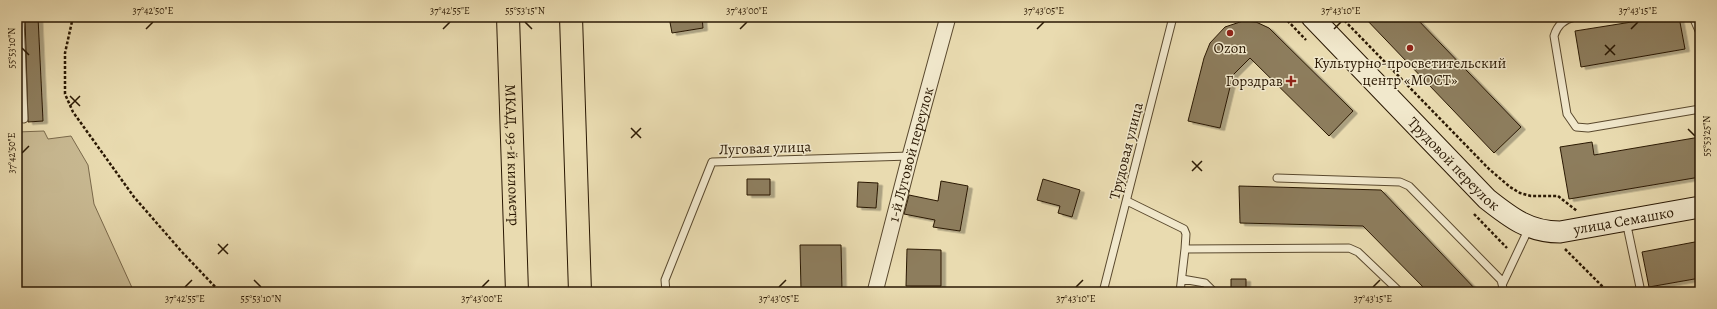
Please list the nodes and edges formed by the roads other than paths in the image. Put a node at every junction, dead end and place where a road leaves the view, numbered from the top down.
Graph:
1 (20, 17) edge
2 (508, 17) edge
3 (572, 17) edge
4 (948, 17) edge
5 (1173, 17) edge
6 (1312, 17) edge
7 (1575, 17) edge
8 (1693, 17) edge
9 (1700, 33) edge
10 (1700, 109) edge
11 (24, 119) dead end
12 (910, 156) junction
13 (1277, 178) dead end
14 (1127, 201) junction
15 (1700, 207) edge
16 (1626, 221) junction
17 (1538, 230) junction
18 (1185, 249) junction
19 (1182, 279) junction
20 (1503, 283) junction
21 (517, 292) edge
22 (580, 292) edge
23 (666, 292) edge
24 (875, 292) edge
25 (1103, 292) edge
26 (1180, 292) edge
27 (1214, 292) edge
28 (1400, 292) edge
29 (1504, 292) edge
30 (1641, 292) edge

1 - 11 lane
2 - 21 highway, МКАД, 93-й километр
3 - 22 highway
4 - 12 street, 1-й Луговой переулок
5 - 14 lane, Трудовая улица
6 - 17 main road, Трудовой переулок
7 - 10 lane
8 - 9 lane
12 - 23 lane, Луговая улица
12 - 24 street, 1-й Луговой переулок
13 - 20 lane
14 - 18 lane
14 - 25 lane, Трудовая улица
15 - 16 main road, улица Семашко
16 - 17 main road, улица Семашко
16 - 30 lane
17 - 20 lane
18 - 19 lane
18 - 28 lane
19 - 26 lane
19 - 27 lane
20 - 29 lane

